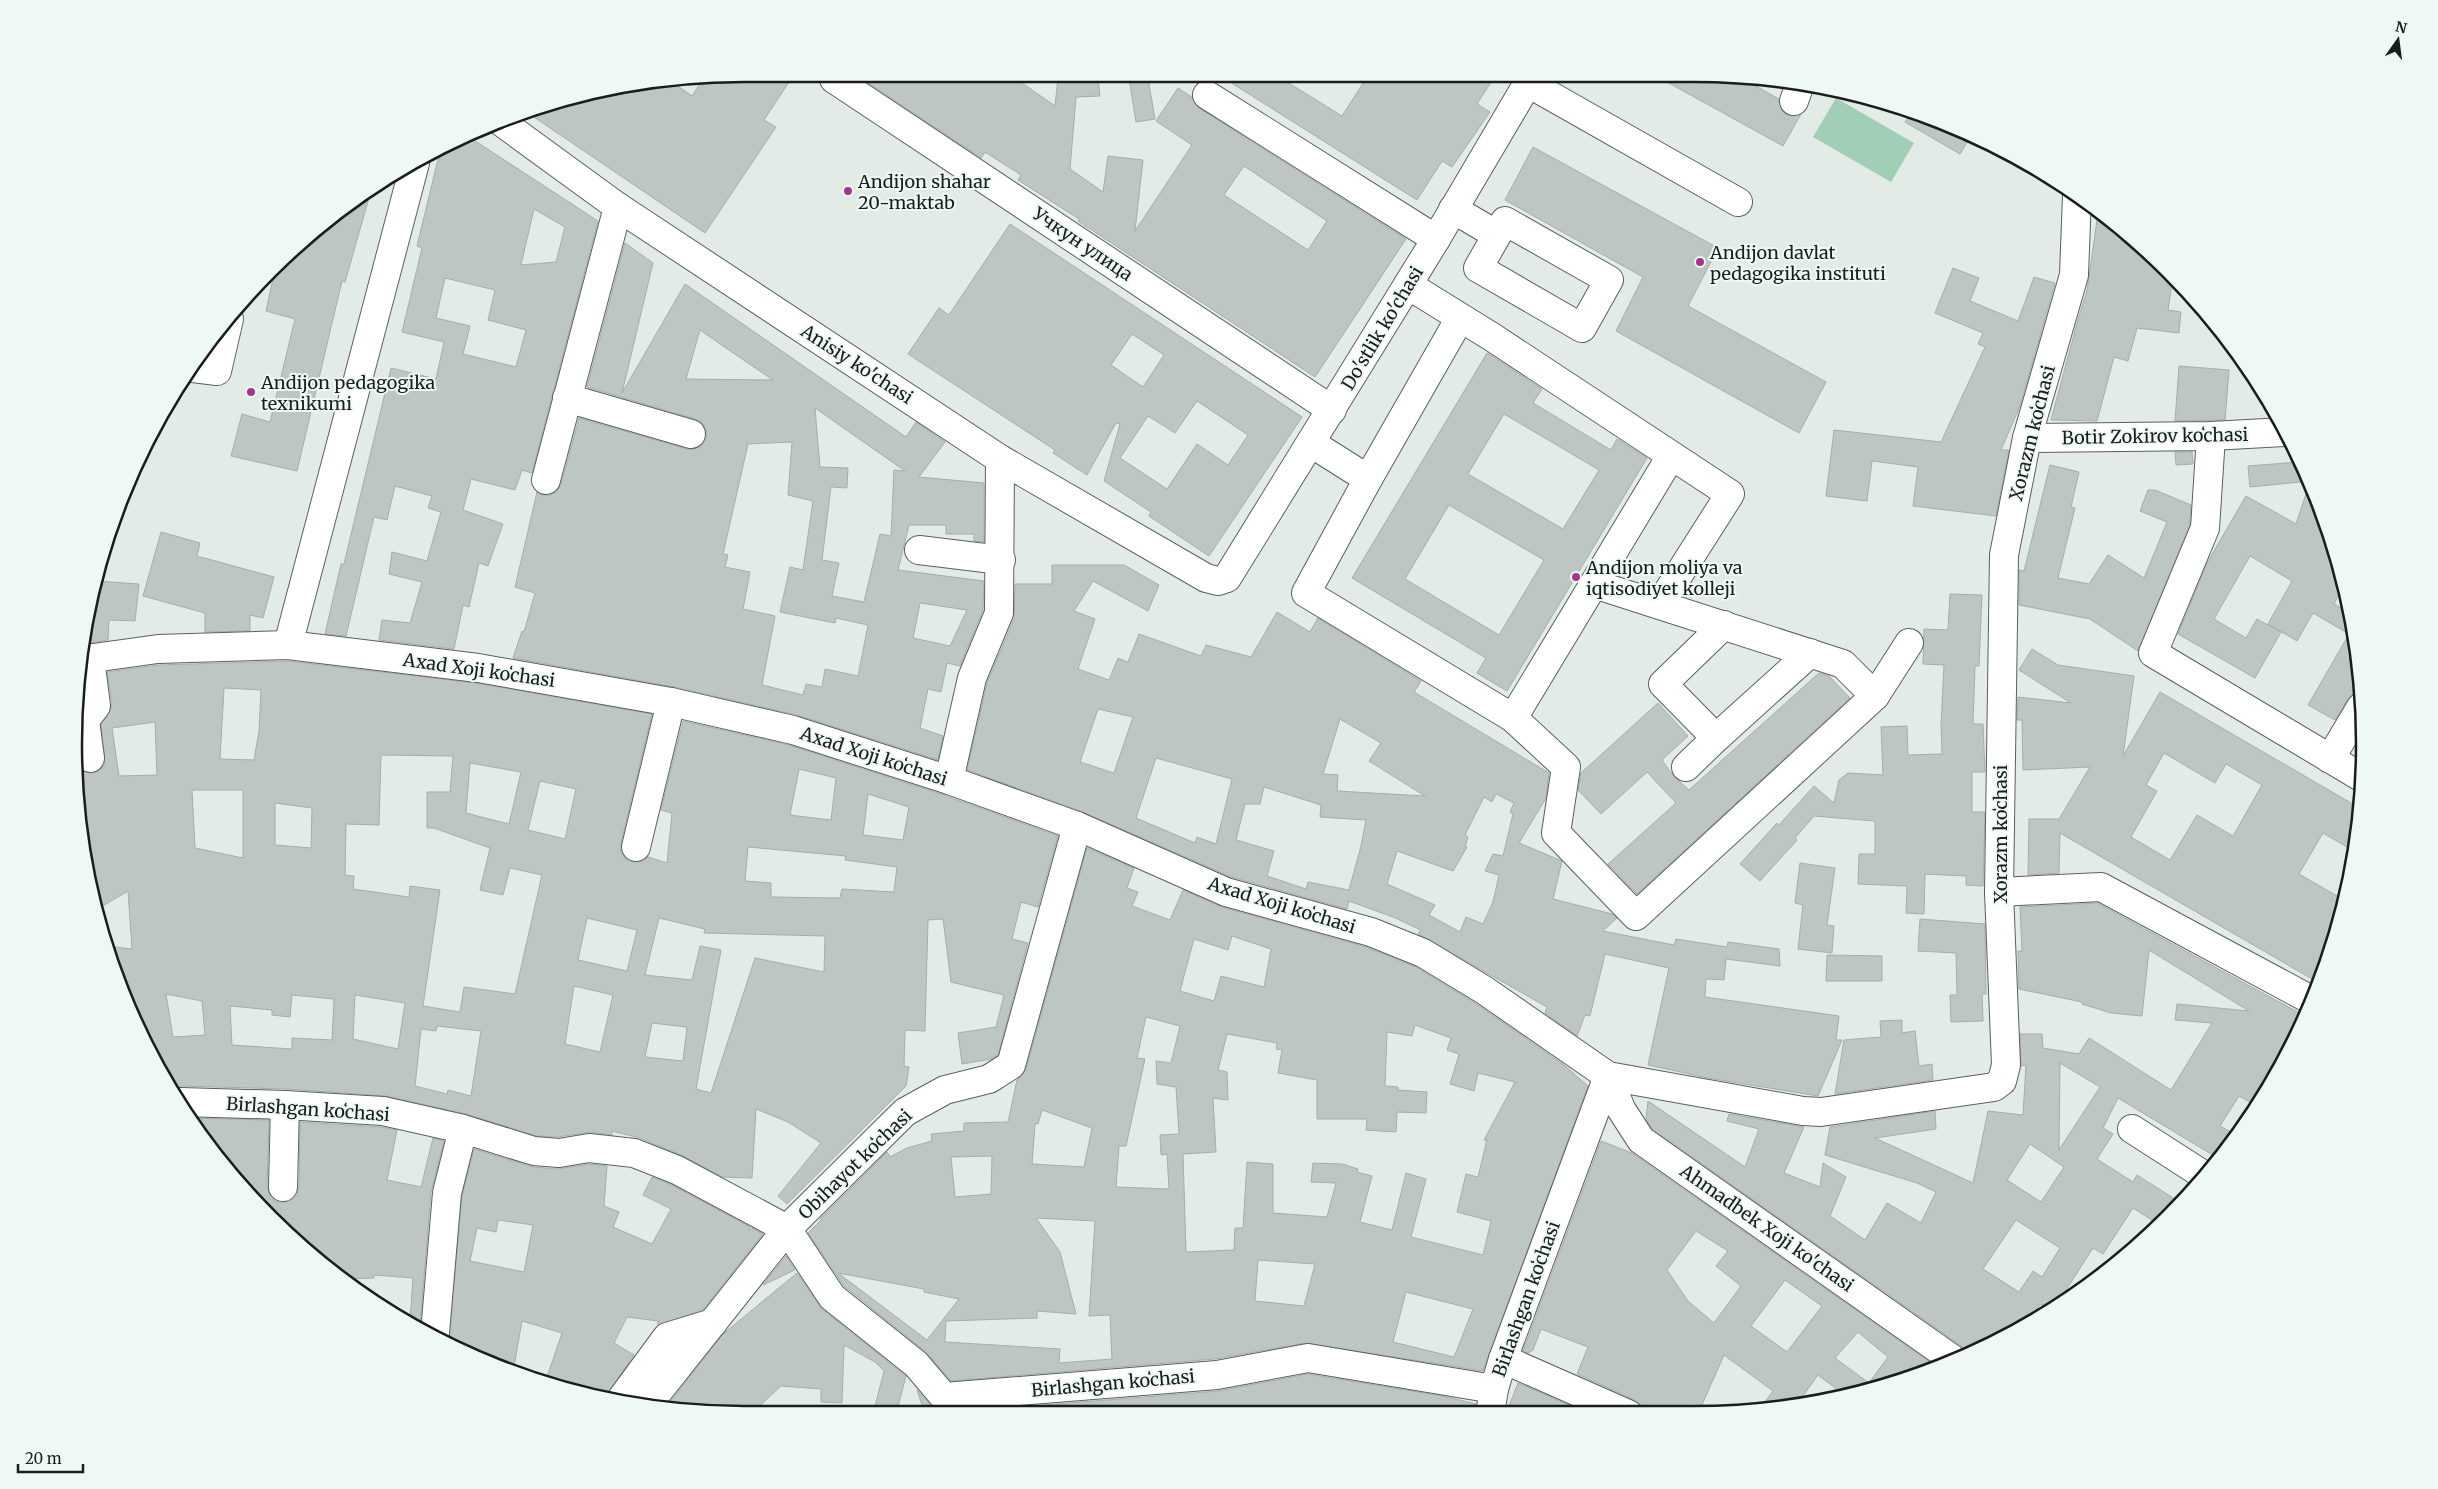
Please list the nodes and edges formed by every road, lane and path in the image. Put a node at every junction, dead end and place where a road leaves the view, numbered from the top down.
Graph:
1 (839, 82) edge
2 (1529, 82) edge
3 (1533, 82) edge
4 (1207, 95) dead end
5 (507, 127) edge
6 (413, 171) edge
7 (1738, 202) dead end
8 (2077, 205) edge
9 (618, 207) junction
10 (1453, 209) junction
11 (1497, 235) junction
12 (1436, 239) junction
13 (1408, 285) junction
14 (1460, 318) junction
15 (226, 333) edge
16 (200, 369) edge
17 (567, 398) junction
18 (1332, 410) junction
19 (2277, 432) edge
20 (691, 434) dead end
21 (2211, 436) junction
22 (2026, 438) junction
23 (1311, 443) junction
24 (1671, 456) junction
25 (1000, 459) junction
26 (1368, 479) junction
27 (546, 480) dead end
28 (919, 550) dead end
29 (1001, 560) junction
30 (1227, 578) joint
31 (1594, 584) junction
32 (1660, 604) junction
33 (1724, 624) junction
34 (1909, 644) dead end
35 (288, 646) junction
36 (1810, 653) junction
37 (88, 658) edge
38 (87, 670) edge
39 (1875, 696) junction
40 (671, 702) junction
41 (2355, 716) edge
42 (1513, 718) junction
43 (1716, 738) junction
44 (90, 758) dead end
45 (2330, 759) junction
46 (1686, 767) dead end
47 (2355, 773) edge
48 (948, 780) junction
49 (1077, 826) junction
50 (636, 846) dead end
51 (1999, 892) junction
52 (2305, 997) edge
53 (1608, 1076) junction
54 (188, 1102) edge
55 (285, 1105) junction
56 (463, 1129) junction
57 (2132, 1129) dead end
58 (2199, 1172) edge
59 (283, 1187) dead end
60 (787, 1229) junction
61 (713, 1323) junction
62 (435, 1329) edge
63 (1948, 1356) edge
64 (1503, 1359) junction
65 (624, 1395) edge
66 (651, 1400) edge
67 (1492, 1401) edge
68 (946, 1405) edge
69 (1610, 1406) edge

1 - 18 street, Учкун улица
2 - 10 street, Do'stlik ko'chasi
3 - 7 street
4 - 12 street
5 - 9 street, Anisiy ko'chasi
6 - 35 street
8 - 22 street, Xorazm koʻchasi
9 - 17 street
9 - 25 street, Anisiy ko'chasi
10 - 11 street
10 - 12 street, Do'stlik ko'chasi
11 - 11 street
12 - 13 street, Do'stlik ko'chasi
13 - 14 street
13 - 18 street, Do'stlik ko'chasi
14 - 24 street
14 - 26 street
15 - 16 street
17 - 20 street
17 - 27 street
18 - 23 street, Do'stlik ko'chasi
19 - 21 street, Botir Zokirov koʻchasi
21 - 22 street, Botir Zokirov koʻchasi
21 - 45 street
22 - 51 street, Xorazm koʻchasi
23 - 26 street
23 - 30 street, Do'stlik ko'chasi
24 - 31 street
24 - 32 street
25 - 29 street
25 - 30 street, Anisiy ko'chasi
26 - 42 street
28 - 29 street
29 - 48 street
31 - 32 street
31 - 42 street
32 - 33 street
33 - 36 street
33 - 43 street
34 - 39 street
35 - 37 street, Axad Xoji koʻchasi
35 - 40 street, Axad Xoji koʻchasi
36 - 39 street
36 - 43 street
38 - 44 street
39 - 42 street
40 - 48 street, Axad Xoji koʻchasi
40 - 50 street
41 - 45 street
43 - 46 street
45 - 47 street
48 - 49 street, Axad Xoji koʻchasi
49 - 53 street, Axad Xoji koʻchasi
49 - 60 street, Obihayot koʻchasi
51 - 52 street
51 - 53 street, Xorazm koʻchasi
53 - 63 street, Ahmadbek Xoji ko'chasi
53 - 64 street, Birlashgan koʻchasi
54 - 55 street, Birlashgan koʻchasi
55 - 56 street, Birlashgan koʻchasi
55 - 59 street
56 - 60 street, Birlashgan koʻchasi
56 - 62 street
57 - 58 street
60 - 61 street, Obihayot koʻchasi
60 - 68 street, Birlashgan koʻchasi
61 - 65 street
61 - 66 street, Obihayot koʻchasi
64 - 67 street, Birlashgan koʻchasi
64 - 69 street
67 - 68 street, Birlashgan koʻchasi

